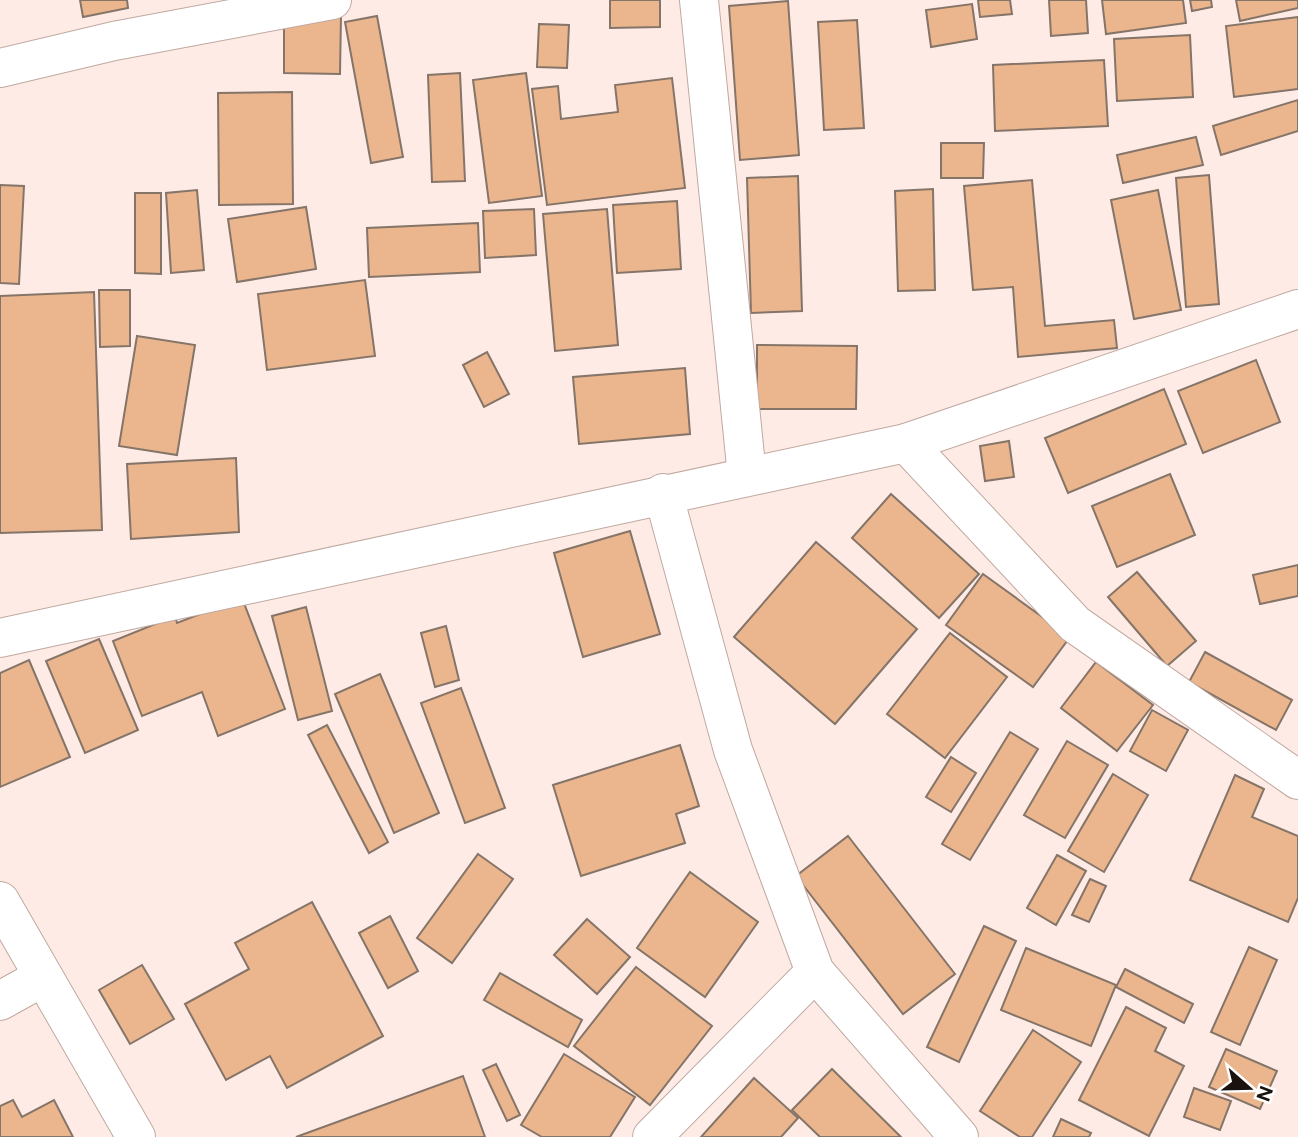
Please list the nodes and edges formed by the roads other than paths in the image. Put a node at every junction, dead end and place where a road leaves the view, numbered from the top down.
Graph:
1 (332, 0) edge
2 (699, 0) edge
3 (0, 68) edge
4 (1298, 309) edge
5 (906, 443) junction
6 (747, 476) junction
7 (663, 493) junction
8 (0, 638) edge
9 (1298, 780) edge
10 (0, 901) edge
11 (814, 972) junction
12 (43, 977) junction
13 (0, 1001) edge
14 (136, 1137) edge
15 (652, 1137) edge
16 (959, 1137) edge

1 - 3 street
2 - 6 street
4 - 5 street
5 - 6 street
5 - 9 street
6 - 7 street
7 - 8 street
7 - 11 street
10 - 12 street
11 - 15 street
11 - 16 street
12 - 13 street
12 - 14 street

